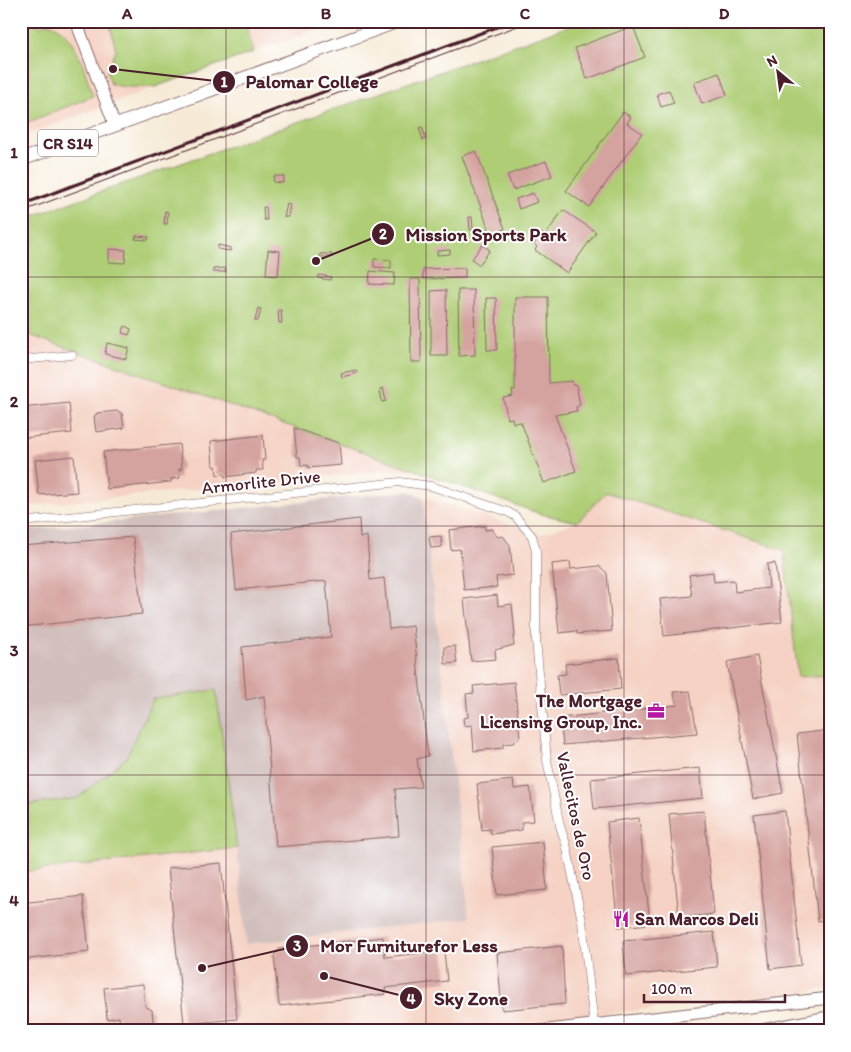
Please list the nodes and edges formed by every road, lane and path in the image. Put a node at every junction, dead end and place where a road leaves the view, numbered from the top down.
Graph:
1 (76, 21) edge
2 (399, 21) edge
3 (115, 126) junction
4 (21, 160) edge
5 (72, 354) dead end
6 (21, 360) edge
7 (501, 510) joint
8 (21, 522) edge
9 (830, 998) edge
10 (830, 1018) edge
11 (594, 1025) junction
12 (830, 1030) edge
13 (539, 1031) edge
14 (764, 1031) edge
15 (824, 1031) edge

1 - 3 street
2 - 3 main road, CR S14
3 - 4 main road, CR S14
5 - 6 street
7 - 8 street, Armorlite Drive
7 - 11 street, Vallecitos de Oro
9 - 11 street
10 - 14 highway
11 - 13 street
12 - 15 highway

